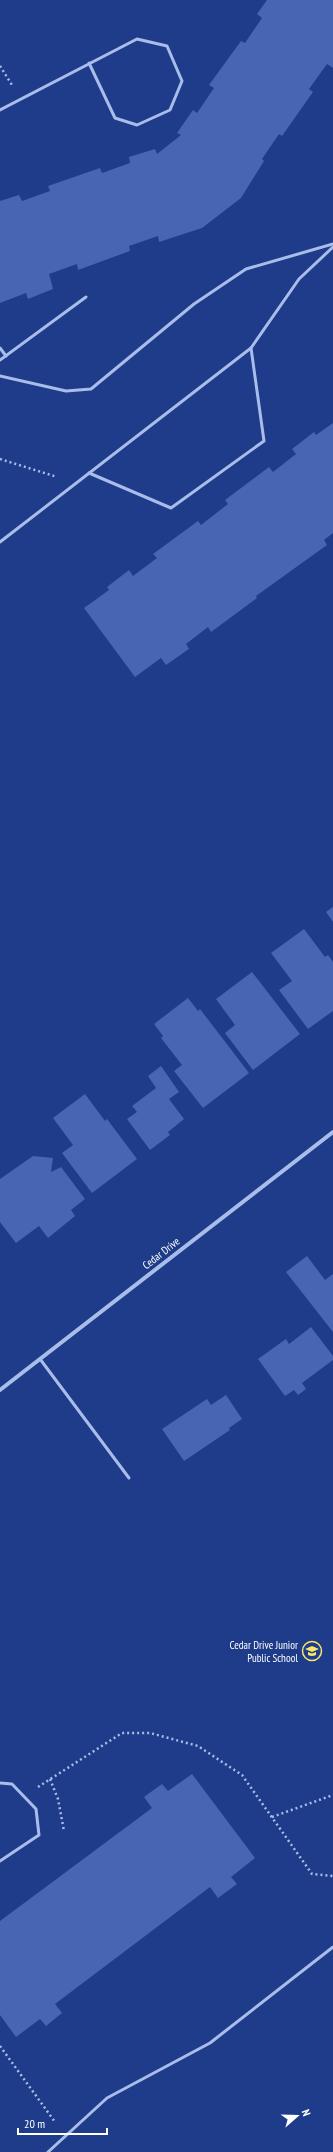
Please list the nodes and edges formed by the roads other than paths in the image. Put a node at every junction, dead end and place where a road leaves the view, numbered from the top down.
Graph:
1 (89, 63) junction
2 (0, 110) edge
3 (333, 244) edge
4 (333, 247) edge
5 (86, 297) dead end
6 (0, 348) edge
7 (251, 348) junction
8 (6, 356) junction
9 (0, 360) edge
10 (0, 376) edge
11 (89, 473) junction
12 (0, 542) edge
13 (333, 1132) edge
14 (40, 1359) junction
15 (0, 1390) edge
16 (129, 1478) dead end
17 (0, 1783) edge
18 (0, 1861) edge
19 (333, 1947) edge
20 (48, 2152) edge

1 - 1 lane
1 - 2 lane
3 - 10 lane
4 - 7 lane
5 - 8 lane
6 - 8 lane
7 - 11 lane
7 - 11 lane
8 - 9 lane
11 - 12 lane
13 - 14 street, Cedar Drive
14 - 15 street, Cedar Drive
14 - 16 lane
17 - 18 lane
19 - 20 lane

